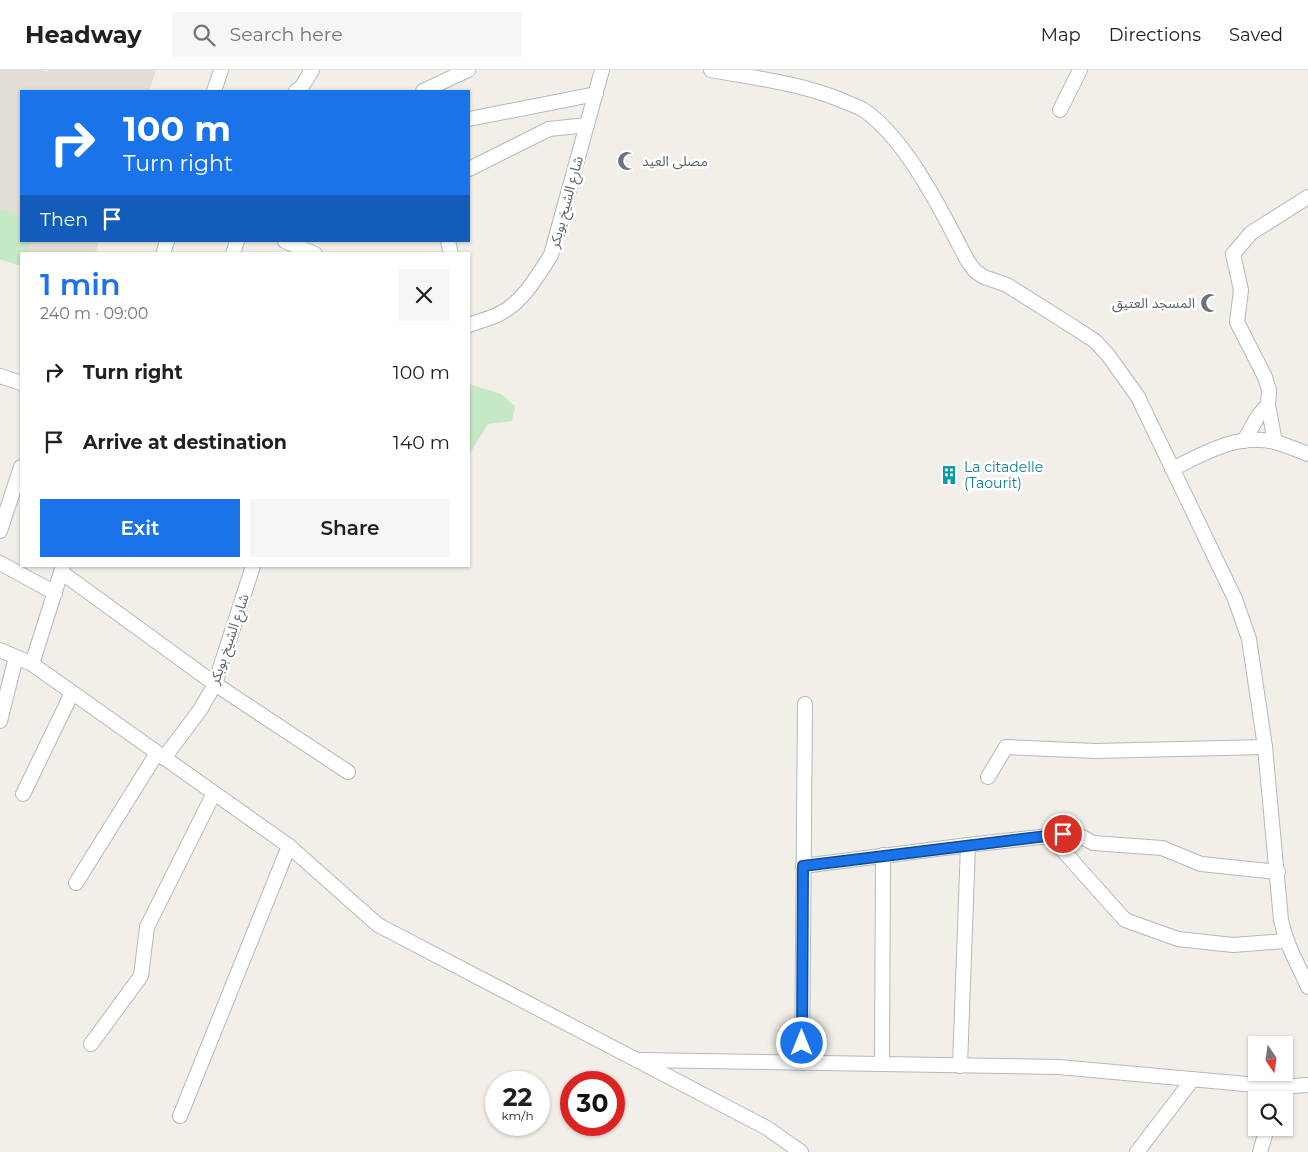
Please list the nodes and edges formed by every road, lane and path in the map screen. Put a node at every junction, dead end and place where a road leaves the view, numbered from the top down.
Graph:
1 (221, 70) edge
2 (312, 70) edge
3 (468, 70) edge
4 (602, 70) edge
5 (711, 70) edge
6 (1080, 70) edge
7 (214, 90) edge
8 (298, 90) edge
9 (425, 90) edge
10 (596, 94) junction
11 (1060, 110) dead end
12 (470, 120) edge
13 (587, 125) junction
14 (470, 169) edge
15 (1308, 197) edge
16 (287, 242) edge
17 (310, 252) edge
18 (470, 325) edge
19 (0, 376) edge
20 (20, 383) edge
21 (1268, 406) junction
22 (1244, 441) junction
23 (1276, 442) junction
24 (1308, 454) edge
25 (1172, 469) junction
26 (20, 470) edge
27 (0, 531) edge
28 (0, 563) edge
29 (253, 567) edge
30 (62, 569) edge
31 (55, 593) junction
32 (0, 650) edge
33 (16, 657) junction
34 (32, 664) junction
35 (215, 684) junction
36 (72, 693) junction
37 (806, 704) dead end
38 (0, 720) edge
39 (1265, 747) junction
40 (160, 755) junction
41 (348, 772) dead end
42 (988, 777) dead end
43 (214, 793) junction
44 (23, 794) dead end
45 (1050, 836) junction
46 (968, 845) junction
47 (289, 846) junction
48 (883, 855) junction
49 (803, 866) junction
50 (1278, 872) junction
51 (76, 883) dead end
52 (1285, 941) junction
53 (1308, 987) edge
54 (92, 1044) dead end
55 (638, 1060) junction
56 (802, 1063) junction
57 (882, 1064) junction
58 (960, 1066) junction
59 (1193, 1079) junction
60 (1308, 1085) edge
61 (1265, 1091) edge
62 (1285, 1091) edge
63 (180, 1116) dead end
64 (1265, 1136) edge
65 (800, 1152) edge
66 (1137, 1152) edge
67 (1260, 1152) edge

1 - 7 street
2 - 8 street
3 - 9 street
4 - 10 street, شارع الشيخ بوبكر
5 - 25 street
6 - 11 street
10 - 12 street
10 - 13 street, شارع الشيخ بوبكر
13 - 14 street
13 - 18 street, شارع الشيخ بوبكر
15 - 21 street
16 - 17 street
19 - 20 street
21 - 22 street
21 - 23 street
22 - 23 street
22 - 25 street
23 - 24 street
25 - 39 street
26 - 27 street
28 - 31 street
29 - 35 street, شارع الشيخ بوبكر
30 - 31 street
30 - 35 street
31 - 34 street
32 - 33 street
33 - 34 street
33 - 38 street
34 - 36 street
35 - 40 street, شارع الشيخ بوبكر
35 - 41 street
36 - 40 street
36 - 44 street
37 - 49 street
39 - 42 street
39 - 50 street
40 - 43 street
40 - 51 street, شارع الشيخ بوبكر
43 - 47 street
43 - 54 street
45 - 46 street
45 - 50 street
45 - 52 street
46 - 48 street
46 - 58 street
47 - 55 street
47 - 63 street
48 - 49 street
48 - 57 street
49 - 56 street
50 - 52 street
52 - 53 street
55 - 56 street
55 - 65 street
56 - 57 street
57 - 58 street
58 - 59 street
59 - 61 street
59 - 66 street
60 - 62 street
64 - 67 street

